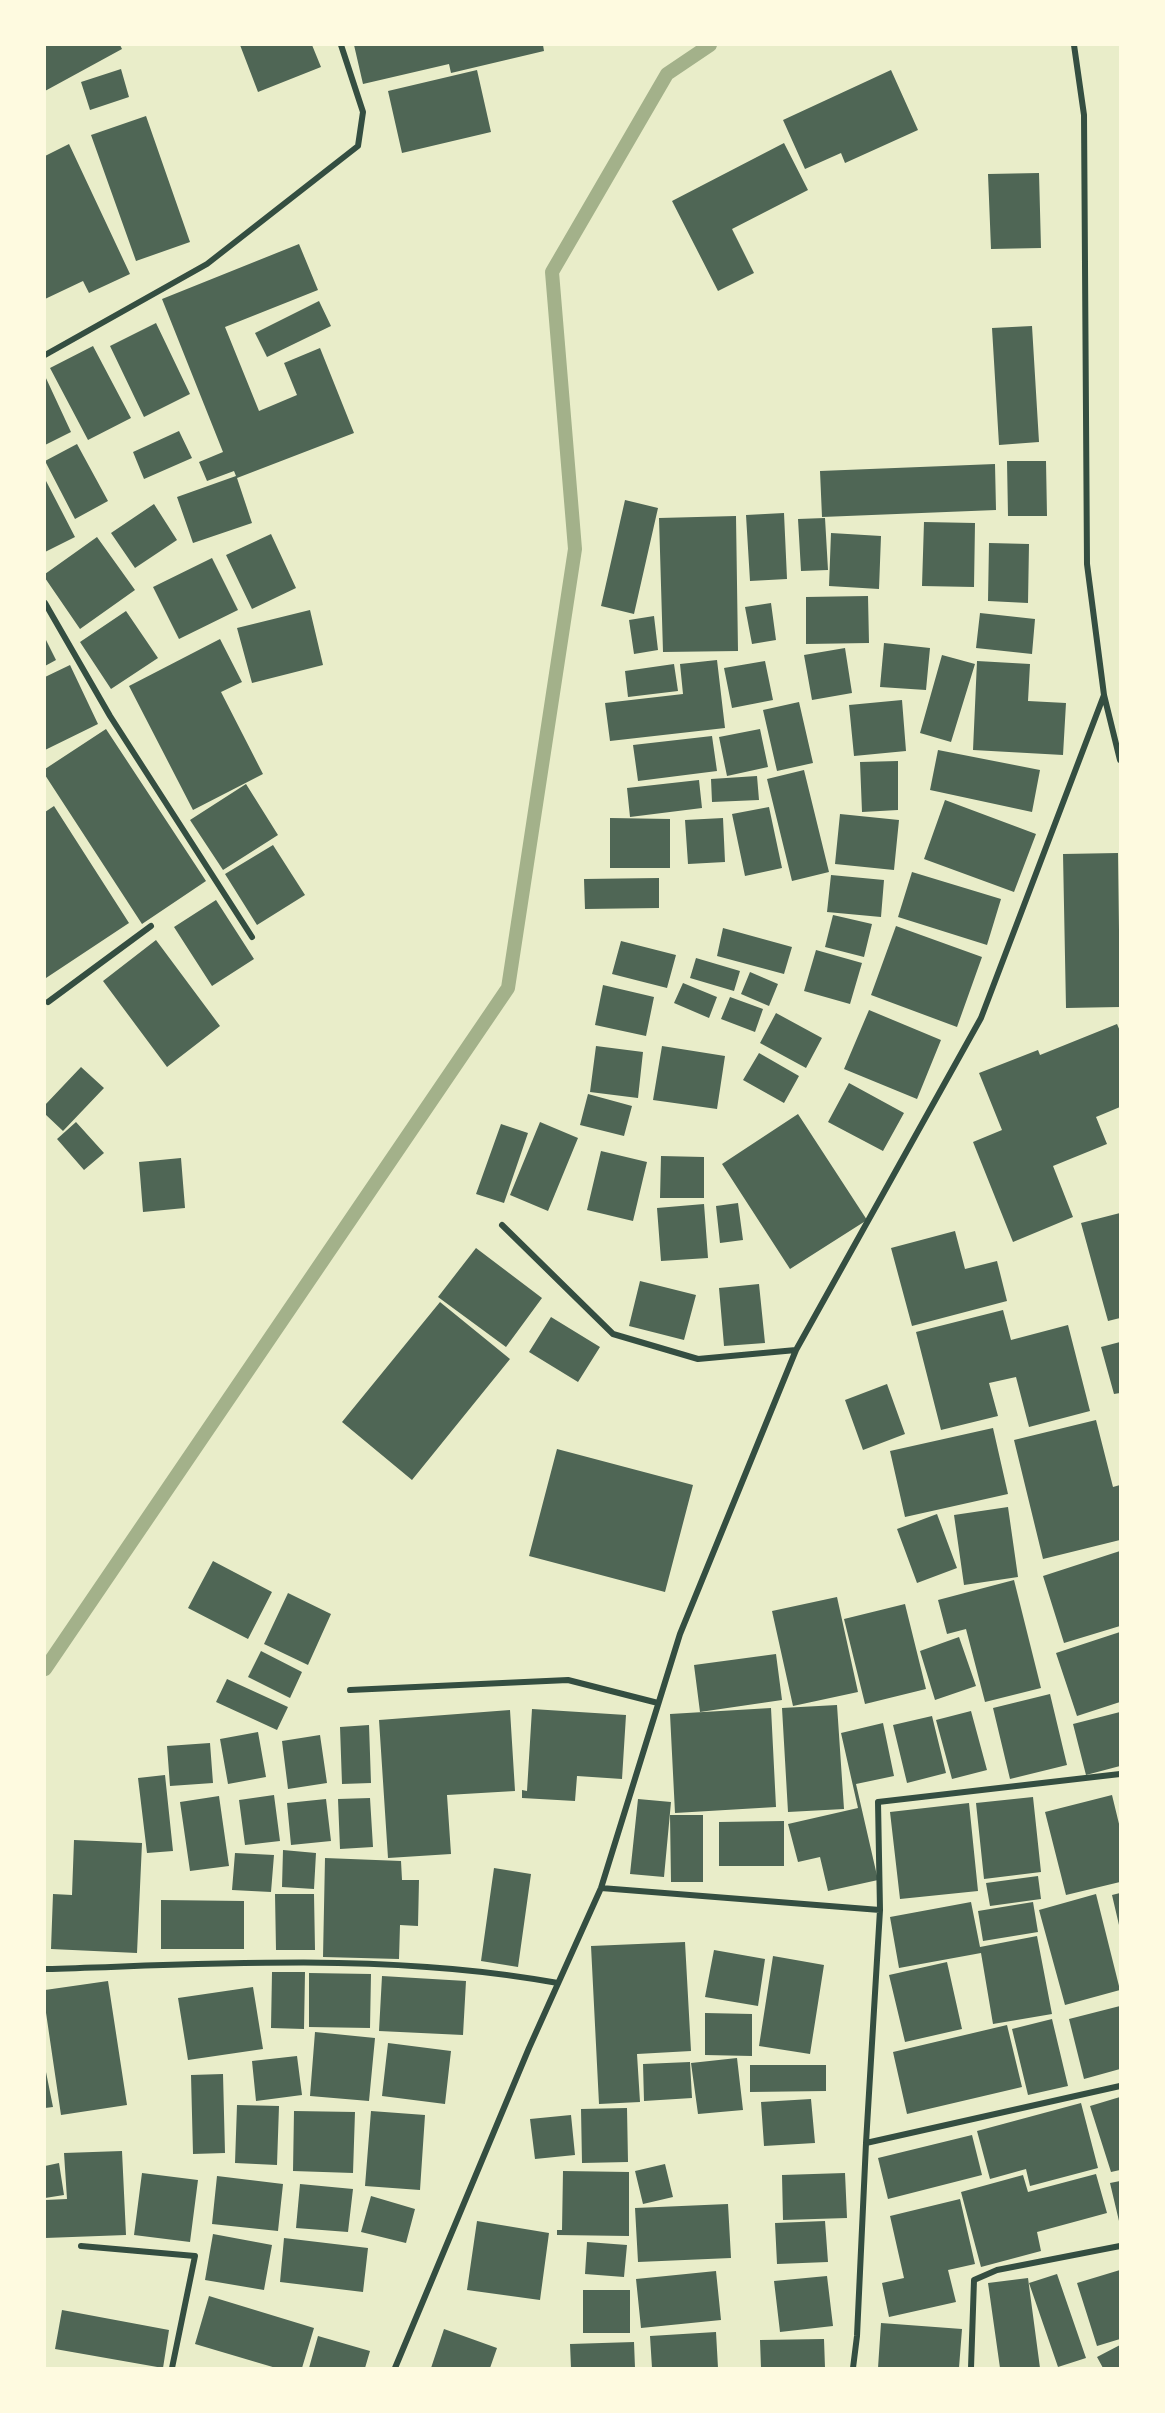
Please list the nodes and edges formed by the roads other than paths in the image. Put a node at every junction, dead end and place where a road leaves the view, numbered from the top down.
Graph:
1 (341, 45) edge
2 (1074, 45) edge
3 (45, 355) edge
4 (45, 603) edge
5 (1104, 695) junction
6 (1120, 760) edge
7 (151, 926) dead end
8 (252, 938) dead end
9 (46, 1001) edge
10 (502, 1225) dead end
11 (796, 1350) junction
12 (350, 1690) dead end
13 (658, 1703) junction
14 (1120, 1774) edge
15 (601, 1887) junction
16 (880, 1910) junction
17 (46, 1969) edge
18 (558, 1983) junction
19 (1120, 2086) edge
20 (866, 2143) junction
21 (81, 2246) dead end
22 (1120, 2246) edge
23 (172, 2368) edge
24 (394, 2368) edge
25 (853, 2368) edge
26 (971, 2368) edge

1 - 3 street
2 - 5 street
4 - 8 street
5 - 6 street
5 - 11 street
7 - 9 street
10 - 11 street
11 - 13 street
12 - 13 street
13 - 15 street
14 - 16 street
15 - 16 street
15 - 18 street
16 - 20 street
17 - 18 street
18 - 24 street
19 - 20 street
20 - 25 street
21 - 23 street
22 - 26 street

